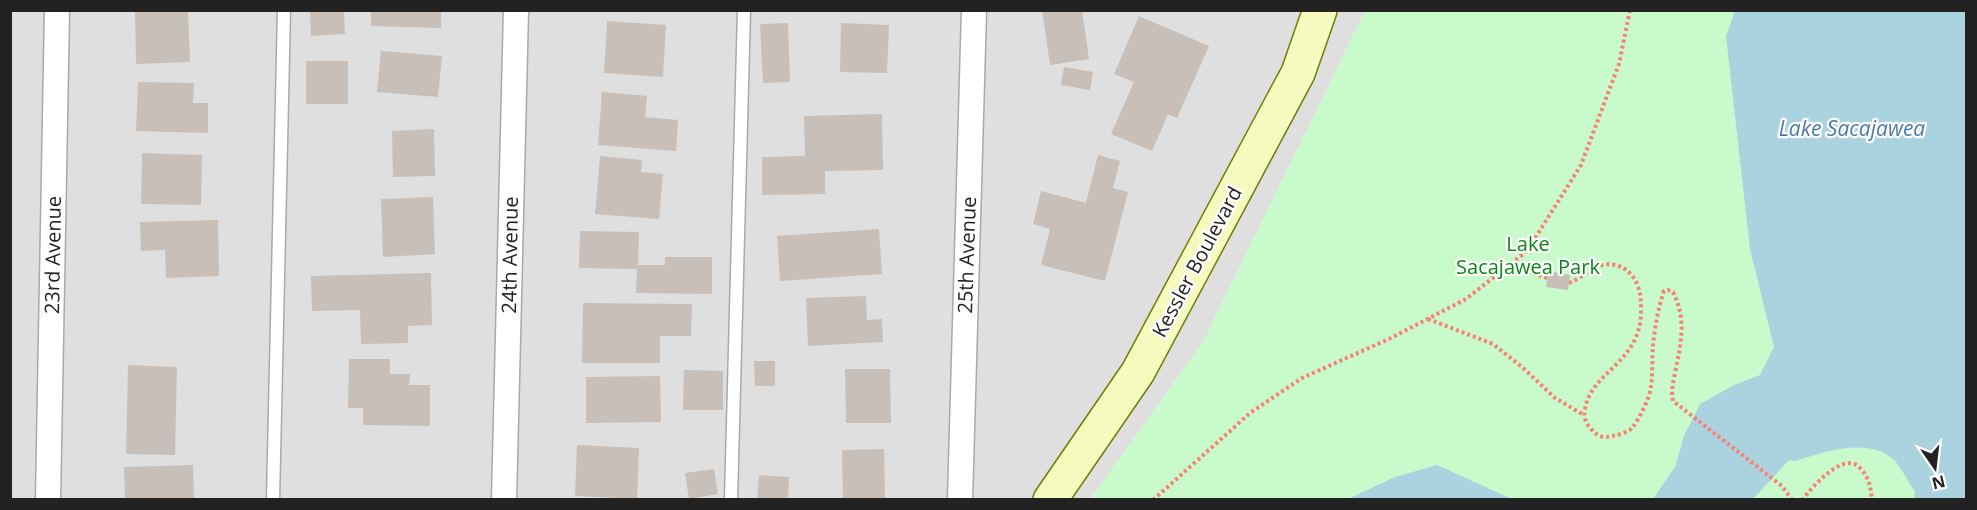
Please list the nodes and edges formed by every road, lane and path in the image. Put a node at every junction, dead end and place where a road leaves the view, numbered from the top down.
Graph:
1 (57, 10) edge
2 (284, 10) edge
3 (516, 10) edge
4 (744, 10) edge
5 (974, 10) edge
6 (1320, 10) edge
7 (1630, 10) edge
8 (1509, 266) junction
9 (1547, 278) dead end
10 (1569, 282) dead end
11 (1427, 319) junction
12 (1584, 415) junction
13 (48, 500) edge
14 (273, 500) edge
15 (504, 500) edge
16 (731, 500) edge
17 (960, 500) edge
18 (1050, 500) edge
19 (1153, 500) edge
20 (1792, 500) edge
21 (1802, 500) edge
22 (1872, 500) edge

1 - 13 street, 23rd Avenue
2 - 14 lane
3 - 15 street, 24th Avenue
4 - 16 lane
5 - 17 street, 25th Avenue
6 - 18 street, Kessler Boulevard
7 - 8 path
8 - 9 path
8 - 11 path
10 - 12 path
11 - 12 path
11 - 19 path
12 - 20 path
21 - 22 path

